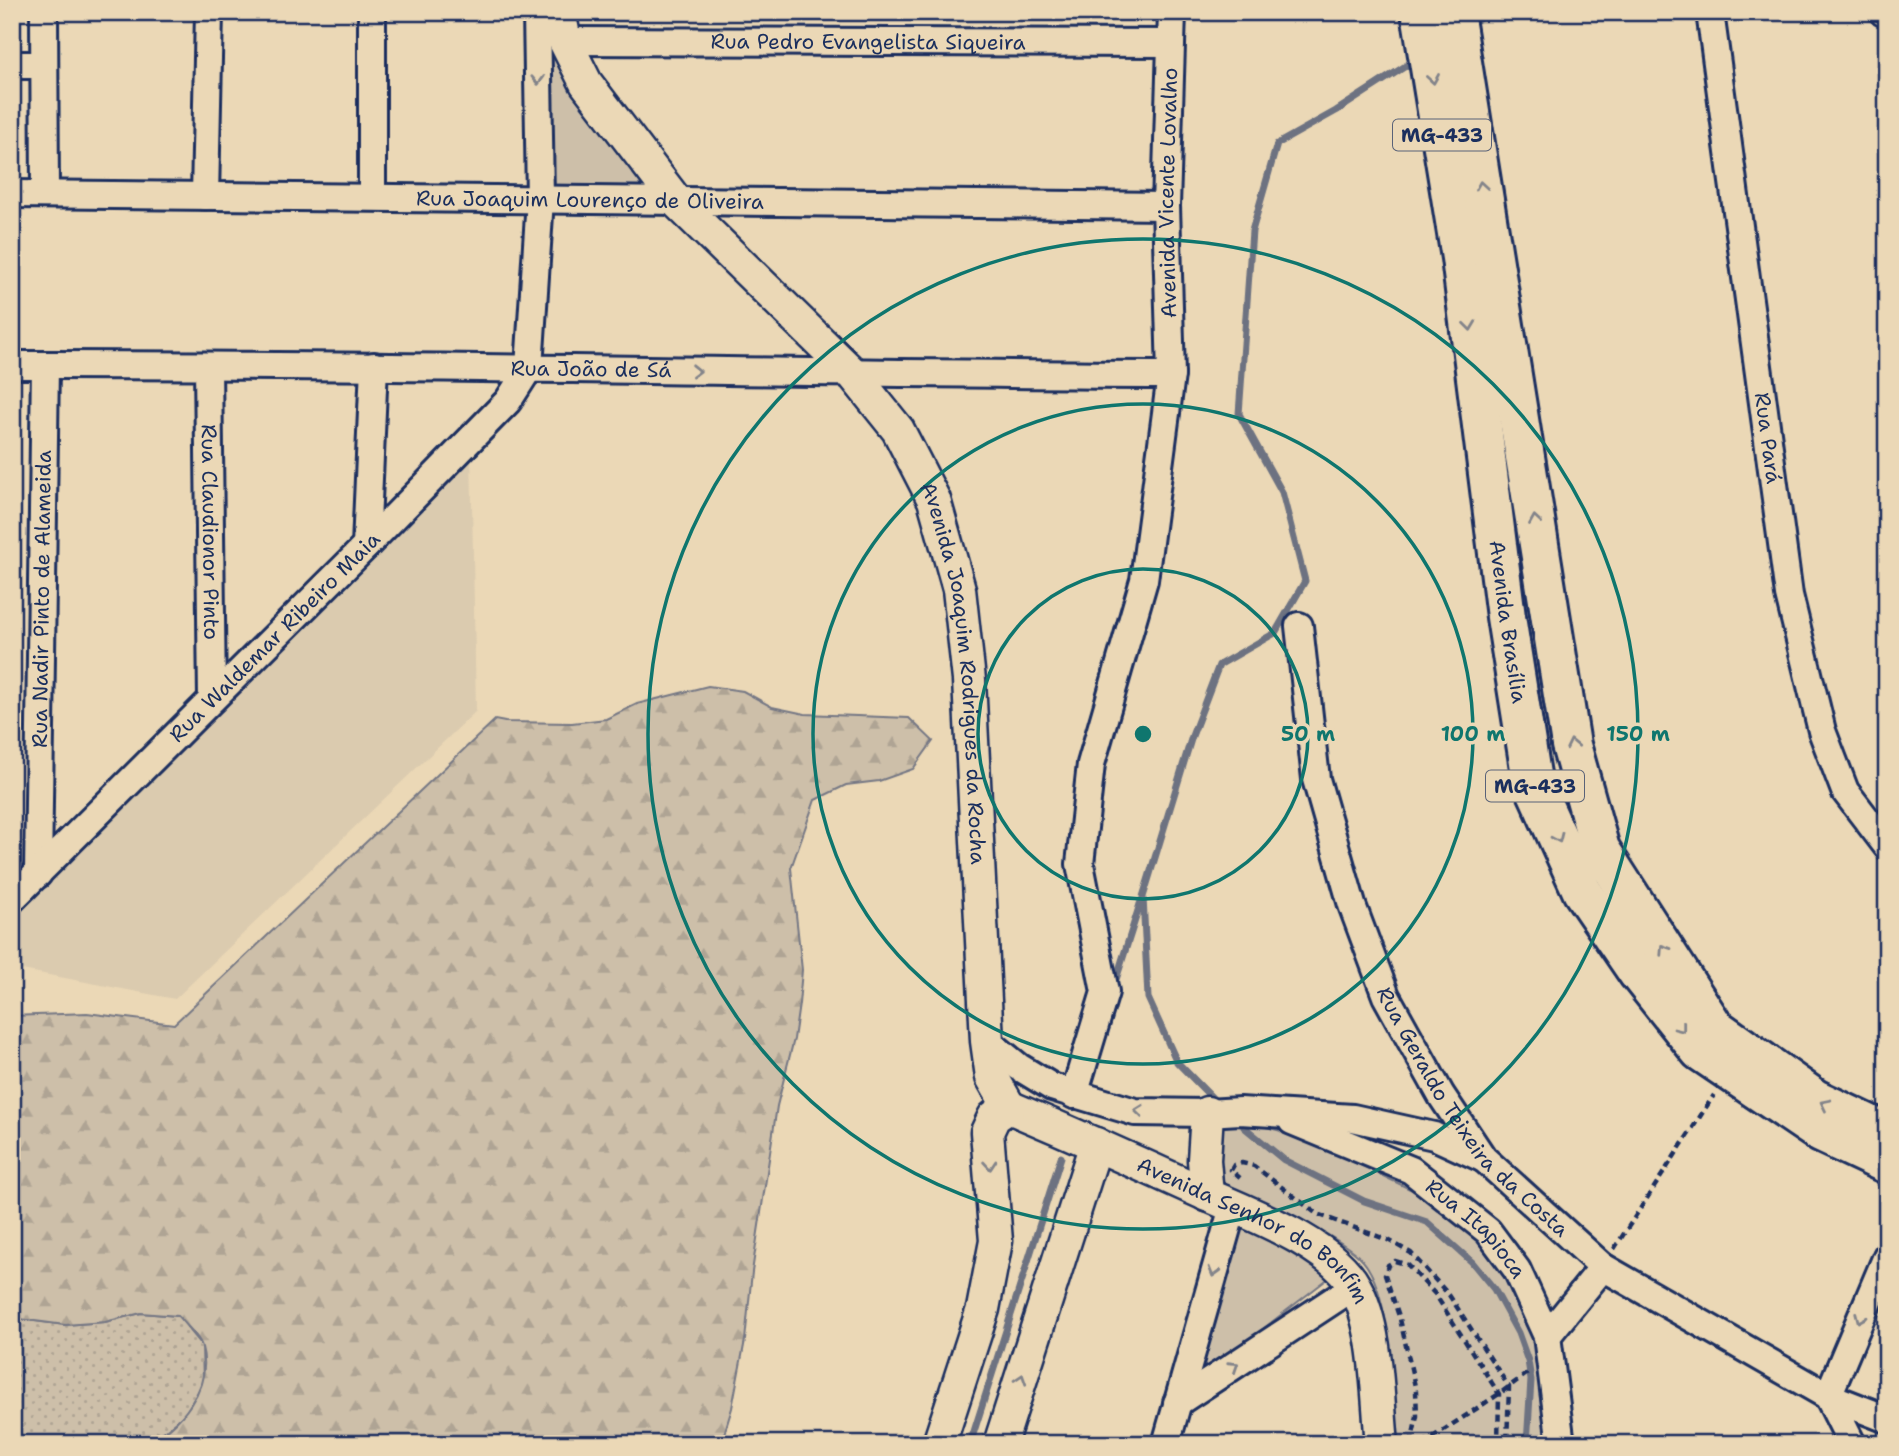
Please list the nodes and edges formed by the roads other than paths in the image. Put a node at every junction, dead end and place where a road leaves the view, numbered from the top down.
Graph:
1 (44, 12) edge
2 (209, 12) edge
3 (372, 12) edge
4 (537, 12) edge
5 (1172, 12) edge
6 (1421, 12) edge
7 (1454, 12) edge
8 (1710, 12) edge
9 (562, 27) edge
10 (1171, 43) junction
11 (12, 65) edge
12 (44, 65) junction
13 (12, 194) edge
14 (45, 194) junction
15 (205, 195) junction
16 (372, 197) junction
17 (540, 199) junction
18 (677, 201) junction
19 (1166, 206) junction
20 (1476, 256) junction
21 (12, 365) edge
22 (45, 365) junction
23 (208, 366) junction
24 (374, 366) junction
25 (529, 368) junction
26 (853, 374) junction
27 (1171, 375) junction
28 (366, 546) junction
29 (1299, 626) dead end
30 (212, 699) junction
31 (1887, 846) edge
32 (38, 874) junction
33 (12, 899) edge
34 (986, 1041) junction
35 (1063, 1091) junction
36 (1009, 1107) junction
37 (1207, 1113) junction
38 (1271, 1113) junction
39 (1887, 1133) edge
40 (1096, 1144) junction
41 (1483, 1158) junction
42 (1887, 1164) edge
43 (1220, 1201) junction
44 (1887, 1256) edge
45 (1602, 1267) junction
46 (1355, 1286) junction
47 (1547, 1336) junction
48 (1828, 1396) junction
49 (1177, 1403) junction
50 (1887, 1419) edge
51 (939, 1444) edge
52 (1000, 1444) edge
53 (1166, 1444) edge
54 (1382, 1444) edge
55 (1561, 1444) edge
56 (1852, 1444) edge

1 - 12 street
2 - 15 street
3 - 16 street
4 -> 17 street
5 - 10 street, Avenida Vicente Lovalho
6 -> 20 main road, Avenida Brasília / MG-433
20 -> 7 main road, Avenida Brasília / MG-433
8 - 31 street, Rua Pará
9 - 10 street, Rua Pedro Evangelista Siqueira
9 - 18 street, Avenida Joaquim Rodrigues da Rocha
10 - 19 street, Avenida Vicente Lovalho
11 - 12 street
12 - 14 street
13 - 14 street, Rua Joaquim Lourenço de Oliveira
14 - 15 street, Rua Joaquim Lourenço de Oliveira
15 - 16 street, Rua Joaquim Lourenço de Oliveira
16 - 17 street, Rua Joaquim Lourenço de Oliveira
17 - 18 street, Rua Joaquim Lourenço de Oliveira
17 - 25 street
18 - 19 street, Rua Joaquim Lourenço de Oliveira
18 - 26 street, Avenida Joaquim Rodrigues da Rocha
19 - 27 street, Avenida Vicente Lovalho
39 -> 20 main road, Avenida Brasília / MG-433
20 -> 42 main road, Avenida Brasília / MG-433
21 - 22 street, Rua João de Sá
22 - 23 street, Rua João de Sá
22 - 32 street, Rua Nadir Pinto de Alameida
23 - 24 street, Rua João de Sá
23 - 30 street, Rua Claudionor Pinto
24 - 25 street, Rua João de Sá
24 - 28 street
25 -> 26 street, Rua João de Sá
25 - 28 street, Rua Waldemar Ribeiro Maia
26 - 27 street, Rua João de Sá
26 - 34 street, Avenida Joaquim Rodrigues da Rocha
27 - 35 street, Avenida Vicente Lovalho
28 - 30 street, Rua Waldemar Ribeiro Maia
29 - 41 street, Rua Geraldo Teixeira da Costa
30 - 32 street, Rua Waldemar Ribeiro Maia
32 - 33 street, Rua Waldemar Ribeiro Maia
34 - 35 street
34 - 36 street, Avenida Joaquim Rodrigues da Rocha
35 - 36 street
37 -> 35 street
36 - 40 street, Avenida Senhor do Bonfim
36 -> 51 street
37 - 38 street
37 - 43 street
38 - 41 street
38 - 47 street, Rua Itapioca
40 - 43 street, Avenida Senhor do Bonfim
52 -> 40 street
41 - 45 street, Rua Geraldo Teixeira da Costa
43 - 46 street, Avenida Senhor do Bonfim
43 -> 49 street
44 -> 48 street
45 - 47 street
45 - 48 street, Rua Geraldo Teixeira da Costa
49 -> 46 street
46 - 54 street, Avenida Senhor do Bonfim
47 - 55 street, Rua Itapioca
48 - 50 street, Rua Geraldo Teixeira da Costa
48 - 56 street
49 - 53 street

